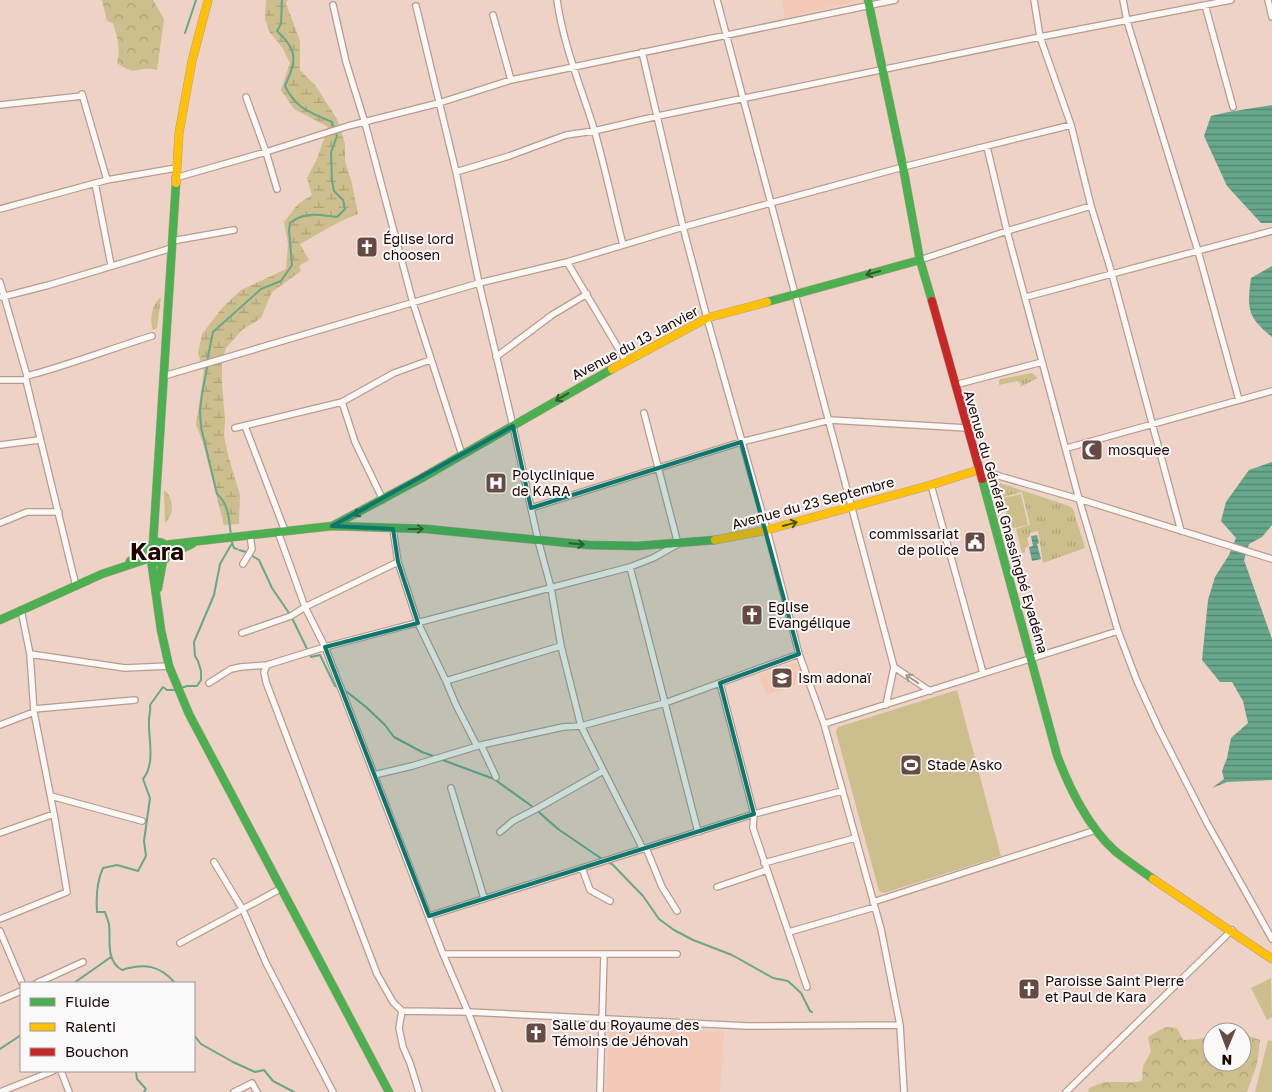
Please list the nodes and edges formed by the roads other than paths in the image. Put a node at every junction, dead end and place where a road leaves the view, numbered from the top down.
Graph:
1 (208, 0) edge
2 (557, 0) edge
3 (717, 0) edge
4 (895, 0) edge
5 (1034, 0) edge
6 (1123, 0) edge
7 (1231, 0) edge
8 (1268, 0) edge
9 (868, 3) edge
10 (1205, 5) junction
11 (333, 6) dead end
12 (416, 6) dead end
13 (493, 15) dead end
14 (1272, 17) edge
15 (1127, 21) junction
16 (726, 35) junction
17 (1040, 37) junction
18 (642, 52) junction
19 (574, 68) junction
20 (882, 70) junction
21 (511, 80) junction
22 (246, 97) dead end
23 (744, 98) junction
24 (439, 103) junction
25 (0, 105) edge
26 (1233, 107) dead end
27 (658, 116) junction
28 (365, 123) junction
29 (1071, 126) junction
30 (594, 131) junction
31 (987, 147) junction
32 (266, 152) junction
33 (903, 167) junction
34 (176, 168) junction
35 (456, 172) junction
36 (176, 178) junction
37 (107, 180) junction
38 (95, 183) junction
39 (277, 189) dead end
40 (770, 204) junction
41 (1091, 206) junction
42 (0, 209) edge
43 (683, 227) junction
44 (234, 230) dead end
45 (1272, 231) edge
46 (1007, 232) junction
47 (172, 245) junction
48 (622, 245) junction
49 (1198, 251) junction
50 (920, 260) junction
51 (567, 262) junction
52 (111, 265) junction
53 (1112, 274) junction
54 (0, 282) edge
55 (478, 283) junction
56 (586, 294) junction
57 (795, 294) junction
58 (2, 297) edge
59 (1026, 297) junction
60 (413, 303) junction
61 (707, 318) junction
62 (152, 336) dead end
63 (496, 357) junction
64 (430, 360) junction
65 (626, 361) junction
66 (1042, 362) junction
67 (164, 376) junction
68 (26, 378) junction
69 (0, 380) edge
70 (955, 385) junction
71 (1272, 391) edge
72 (1239, 400) junction
73 (342, 402) junction
74 (644, 413) dead end
75 (830, 420) junction
76 (1152, 423) junction
77 (246, 426) junction
78 (513, 426) junction
79 (235, 428) dead end
80 (967, 428) junction
81 (40, 440) junction
82 (741, 442) junction
83 (0, 445) edge
84 (1066, 448) junction
85 (462, 455) junction
86 (657, 468) junction
87 (978, 470) junction
88 (931, 485) junction
89 (1079, 499) junction
90 (383, 500) junction
91 (852, 506) junction
92 (531, 508) junction
93 (59, 512) junction
94 (155, 515) junction
95 (0, 523) edge
96 (332, 526) junction
97 (393, 529) junction
98 (767, 530) junction
99 (1181, 531) junction
100 (281, 532) junction
101 (250, 535) junction
102 (538, 540) junction
103 (196, 542) junction
104 (163, 544) junction
105 (678, 544) junction
106 (151, 546) junction
107 (165, 558) junction
108 (151, 559) junction
109 (1272, 559) edge
110 (398, 562) junction
111 (242, 564) dead end
112 (630, 567) junction
113 (107, 572) junction
114 (76, 586) junction
115 (551, 588) junction
116 (156, 601) junction
117 (305, 607) junction
118 (21, 610) junction
119 (0, 620) edge
120 (418, 624) junction
121 (1118, 632) junction
122 (242, 633) dead end
123 (561, 646) junction
124 (325, 648) junction
125 (30, 654) junction
126 (799, 654) junction
127 (1032, 659) junction
128 (267, 665) junction
129 (170, 666) junction
130 (894, 667) junction
131 (983, 674) junction
132 (446, 681) junction
133 (209, 683) dead end
134 (720, 684) junction
135 (930, 691) junction
136 (135, 700) dead end
137 (664, 704) junction
138 (886, 704) junction
139 (34, 710) junction
140 (824, 724) junction
141 (0, 725) edge
142 (581, 726) junction
143 (479, 746) junction
144 (603, 771) junction
145 (374, 775) junction
146 (496, 777) dead end
147 (450, 788) dead end
148 (842, 791) junction
149 (51, 796) junction
150 (54, 814) junction
151 (754, 814) junction
152 (142, 821) dead end
153 (1096, 830) junction
154 (500, 832) dead end
155 (698, 832) junction
156 (0, 833) edge
157 (855, 838) junction
158 (645, 849) junction
159 (214, 862) dead end
160 (765, 867) junction
161 (582, 868) junction
162 (717, 887) dead end
163 (280, 889) junction
164 (484, 898) junction
165 (610, 902) dead end
166 (874, 905) junction
167 (243, 910) junction
168 (677, 911) dead end
169 (429, 916) junction
170 (0, 919) edge
171 (1232, 930) junction
172 (0, 931) edge
173 (789, 932) junction
174 (1272, 939) edge
175 (180, 943) dead end
176 (443, 954) junction
177 (604, 954) junction
178 (677, 954) dead end
179 (1272, 958) edge
180 (83, 962) dead end
181 (22, 982) edge
182 (39, 982) edge
183 (807, 987) dead end
184 (20, 991) edge
185 (0, 1000) edge
186 (402, 1012) junction
187 (468, 1012) junction
188 (601, 1018) junction
189 (900, 1025) junction
190 (50, 1072) edge
191 (61, 1072) edge
192 (0, 1092) edge
193 (69, 1092) edge
194 (234, 1092) edge
195 (257, 1092) edge
196 (333, 1092) edge
197 (389, 1092) edge
198 (418, 1092) edge
199 (499, 1092) edge
200 (600, 1092) edge
201 (904, 1092) edge
202 (1066, 1092) edge

1 - 34 main road
2 - 19 street
3 - 16 street
4 - 9 street
5 - 17 street
6 - 15 street
7 - 10 street
8 - 14 street
9 - 16 street
9 - 20 main road, Avenue du Général Gnassingbé Eyadéma
10 - 15 street
10 - 26 street
11 - 28 street
12 - 24 street
13 - 21 street
15 - 17 street
15 - 49 street
16 - 18 street
16 - 23 street
17 - 20 street
17 - 29 street
18 - 19 street
18 - 27 street
19 - 21 street
19 - 30 street
20 - 23 street
20 - 33 main road, Avenue du Général Gnassingbé Eyadéma
21 - 24 street
22 - 32 street
23 - 27 street
23 - 40 street
24 - 28 street
24 - 35 street
25 - 37 street
27 - 30 street
27 - 43 street
28 - 32 street
28 - 60 street
29 - 31 street
29 - 41 street
30 - 35 street
30 - 48 street
31 - 33 street
31 - 46 street
32 - 36 street
32 - 39 street
33 - 40 street
33 - 50 main road, Avenue du Général Gnassingbé Eyadéma
34 - 36 main road
34 - 37 street
35 - 55 street
36 - 47 main road
37 - 38 street
38 - 42 street
38 - 52 street
40 - 43 street
40 - 57 street
41 - 46 street, Avenue du 13 Janvier
41 - 53 street
43 - 48 street
43 - 61 street
44 - 47 street
45 - 49 street
46 - 50 street, Avenue du 13 Janvier
46 - 59 street
47 - 52 street
47 - 67 main road
48 - 51 street
49 - 53 street
49 - 72 street
50 -> 57 main road, Avenue du 13 Janvier
50 - 70 main road, Avenue du Général Gnassingbé Eyadéma
51 - 55 street
51 - 56 street
52 - 58 street
53 - 59 street
53 - 76 street
54 - 58 street
55 - 60 street
55 - 63 street
56 - 63 street
56 - 65 street
57 - 61 main road, Avenue du 13 Janvier
57 - 75 street
58 - 68 street
59 - 66 street
60 - 64 street
60 - 67 street
61 - 65 main road, Avenue du 13 Janvier
61 - 82 street
62 - 68 street
63 - 78 street
64 - 73 street
64 - 85 street
65 -> 78 main road, Avenue du 13 Janvier
66 - 70 street
66 - 84 street
67 - 94 main road
68 - 69 street
68 - 81 street
70 - 80 main road, Avenue du Général Gnassingbé Eyadéma
71 - 72 street
72 - 76 street
73 - 77 street
73 - 90 street
74 - 86 street
75 - 80 street
75 - 82 street
75 - 91 street
76 - 84 street
76 - 99 street
77 - 79 street
77 - 100 street
78 - 85 main road, Avenue du 13 Janvier
78 - 92 street
80 - 87 main road, Avenue du Général Gnassingbé Eyadéma
81 - 83 street
81 - 93 street
82 - 86 street
82 - 98 street
84 - 89 street
85 - 90 main road, Avenue du 13 Janvier
86 - 92 street
86 - 105 street
87 - 88 main road, Avenue du 23 Septembre
87 - 89 street
87 - 127 main road, Avenue du Général Gnassingbé Eyadéma
88 - 91 main road, Avenue du 23 Septembre
88 - 131 street
89 - 99 street
89 - 121 street
90 -> 96 main road, Avenue du 13 Janvier
98 -> 91 main road, Avenue du 23 Septembre
91 - 130 street
92 - 102 street
93 - 95 street
93 - 114 street
94 - 104 main road
94 - 106 main road
96 - 97 main road, Avenue du 23 Septembre
96 - 100 main road, Avenue du 23 Septembre
97 -> 102 main road, Avenue du 23 Septembre
97 - 110 street
98 - 105 main road, Avenue du 23 Septembre
98 - 126 street
99 - 109 street
100 - 101 main road, Avenue du 23 Septembre
100 - 117 street
101 - 103 main road, Avenue du 23 Septembre
101 - 111 street
102 -> 105 main road, Avenue du 23 Septembre
102 - 115 street
103 - 104 main road, Avenue du 23 Septembre
103 - 107 main road, Avenue du 23 Septembre
104 - 106 main road
104 - 107 main road
105 - 112 street
106 - 108 main road
106 - 113 main road
107 - 108 main road
107 - 116 main road
108 - 113 main road
108 - 116 main road
110 - 117 street
110 - 120 street
112 - 115 street
112 - 137 street
113 - 114 main road
114 - 118 main road
115 - 120 street
115 - 123 street
116 - 129 main road
117 - 122 street
117 - 124 street
118 - 119 main road
118 - 125 street
120 - 124 street
120 - 132 street
121 - 127 street
121 - 174 street
123 - 132 street
123 - 142 street
124 - 128 street
124 - 145 street
125 - 129 street
125 - 139 street
126 - 134 street
126 - 140 street
127 - 131 street
127 - 153 main road, Avenue du Général Gnassingbé Eyadéma
128 - 133 street
128 - 186 street
129 - 163 main road
135 -> 130 street
130 - 138 street
131 - 135 street
132 - 143 street
134 - 137 street
134 - 151 street
135 - 138 street
136 - 139 street
137 - 142 street
137 - 155 street
138 - 140 street
139 - 141 street
139 - 149 street
140 - 148 street
142 - 143 street
142 - 144 street
143 - 145 street
143 - 146 street
144 - 154 street
144 - 158 street
145 - 169 street
147 - 164 street
148 - 151 street
148 - 157 street
149 - 150 street
149 - 152 street
150 - 156 street
150 - 170 street
151 - 155 street
151 - 160 street
153 - 166 street
153 - 171 main road, Avenue du Général Gnassingbé Eyadéma
155 - 158 street
157 - 160 street
157 - 166 street
158 - 161 street
158 - 168 street
159 - 167 street
160 - 162 street
160 - 173 street
161 - 164 street
161 - 165 street
163 - 167 street
163 - 197 main road
164 - 169 street
166 - 173 street
166 - 189 street
167 - 175 street
167 - 196 street
169 - 176 street
171 - 179 main road, Avenue du Général Gnassingbé Eyadéma
171 - 202 street
172 - 181 street
173 - 183 street
176 - 177 street
176 - 187 street
177 - 178 street
177 - 188 street
180 - 182 street
184 - 185 street
186 - 187 street
186 - 198 street
187 - 188 street
187 - 199 street
188 - 189 street
188 - 200 street
189 - 201 street
190 - 192 street
191 - 193 street
194 - 195 street

